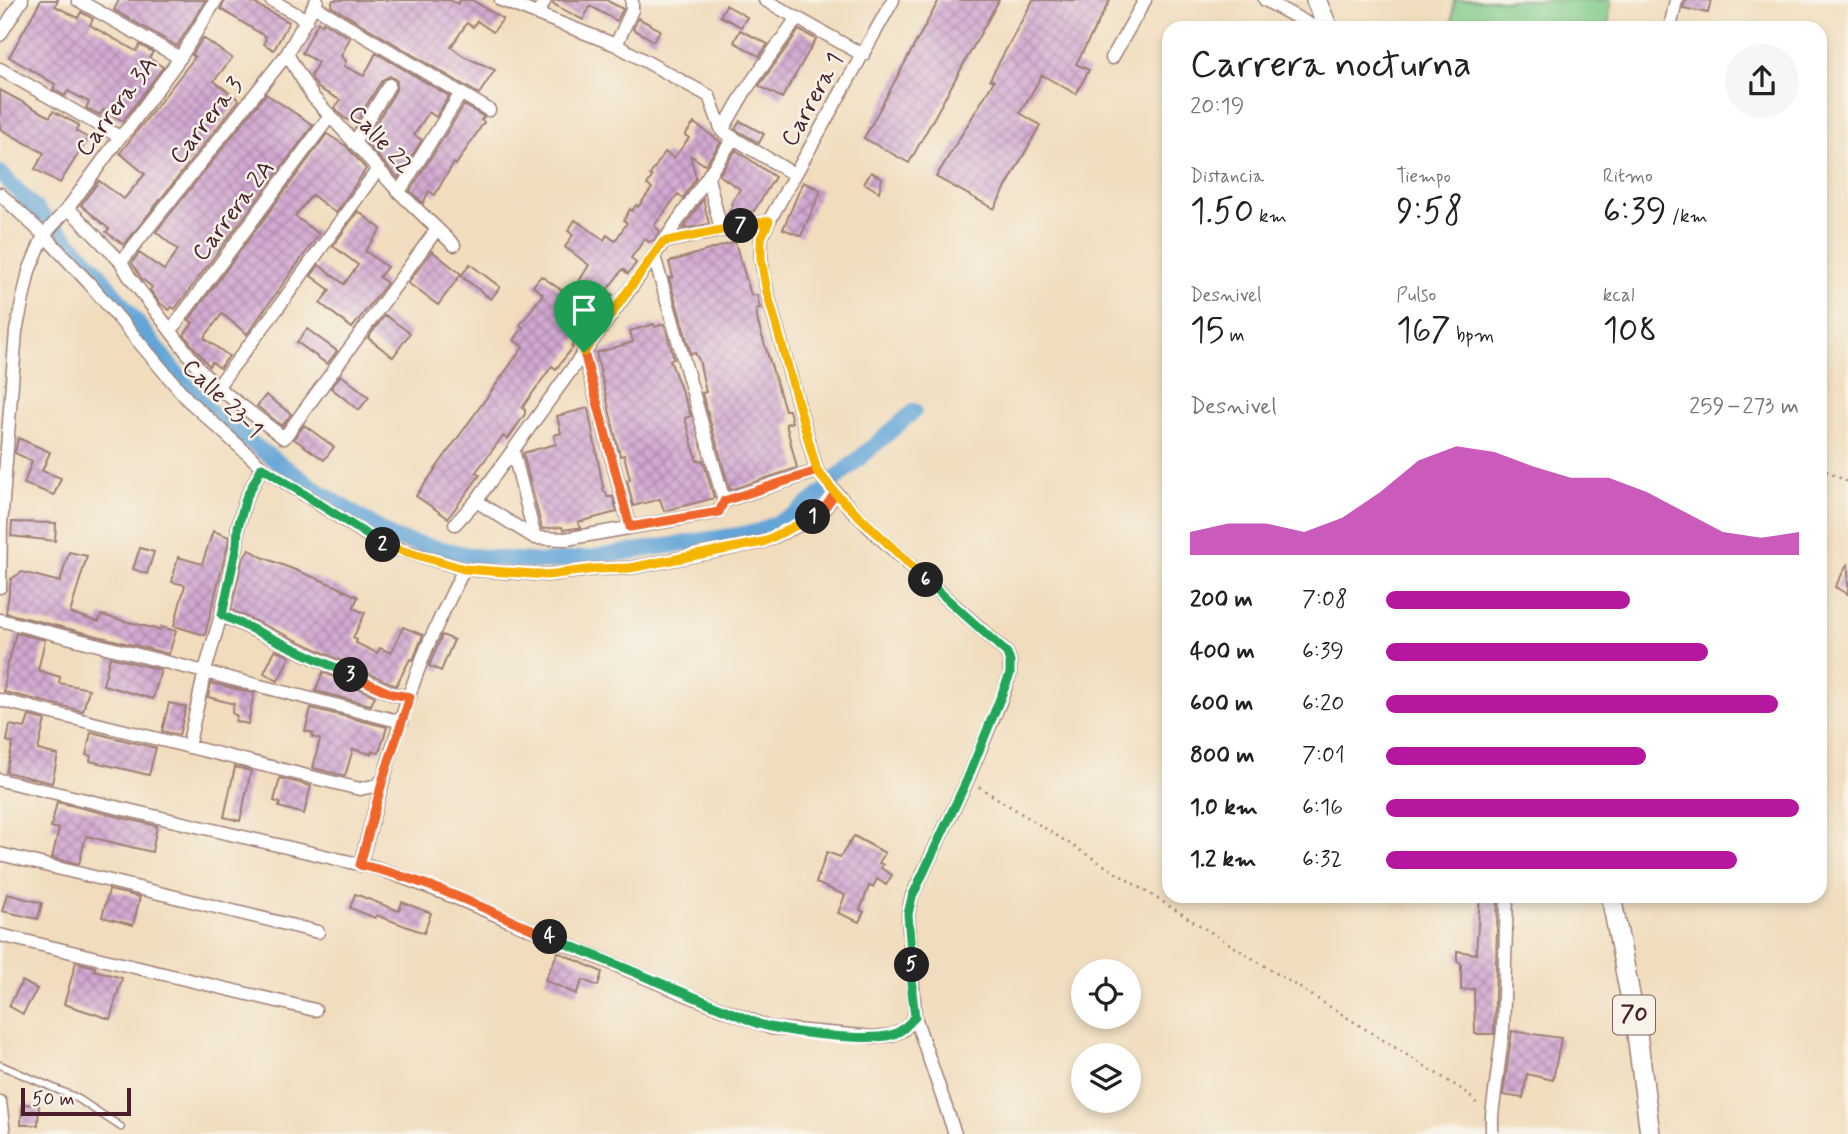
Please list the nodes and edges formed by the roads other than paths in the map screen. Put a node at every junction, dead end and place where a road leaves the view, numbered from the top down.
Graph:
1 (22, 0) edge
2 (78, 0) edge
3 (216, 0) edge
4 (271, 0) edge
5 (501, 0) edge
6 (545, 0) edge
7 (632, 0) edge
8 (765, 0) edge
9 (894, 0) edge
10 (1145, 0) edge
11 (1265, 0) edge
12 (1316, 0) edge
13 (1676, 0) edge
14 (316, 3) edge
15 (538, 14) junction
16 (797, 18) junction
17 (307, 20) junction
18 (1303, 21) edge
19 (1325, 21) edge
20 (1672, 21) edge
21 (0, 35) edge
22 (616, 45) junction
23 (287, 54) junction
24 (863, 55) junction
25 (180, 58) junction
26 (1112, 58) dead end
27 (0, 69) edge
28 (389, 85) dead end
29 (461, 93) junction
30 (489, 110) dead end
31 (330, 116) junction
32 (727, 135) junction
33 (120, 137) junction
34 (354, 143) junction
35 (378, 169) junction
36 (795, 176) junction
37 (708, 178) junction
38 (399, 192) junction
39 (0, 194) edge
40 (68, 208) junction
41 (769, 221) junction
42 (437, 229) junction
43 (721, 229) junction
44 (44, 235) junction
45 (663, 242) junction
46 (454, 245) dead end
47 (654, 256) junction
48 (121, 262) junction
49 (171, 330) junction
50 (584, 352) junction
51 (217, 387) junction
52 (513, 450) junction
53 (262, 467) junction
54 (817, 471) junction
55 (835, 493) junction
56 (476, 500) junction
57 (724, 501) junction
58 (455, 524) dead end
59 (630, 527) junction
60 (535, 538) junction
61 (464, 569) junction
62 (0, 587) edge
63 (222, 615) junction
64 (0, 620) edge
65 (205, 671) junction
66 (410, 697) junction
67 (0, 700) edge
68 (402, 722) junction
69 (188, 747) junction
70 (383, 779) junction
71 (0, 780) edge
72 (0, 854) edge
73 (360, 865) junction
74 (1507, 903) edge
75 (1612, 903) edge
76 (318, 932) dead end
77 (0, 935) edge
78 (315, 1010) dead end
79 (915, 1017) junction
80 (0, 1065) edge
81 (0, 1104) edge
82 (121, 1127) dead end
83 (4, 1134) edge
84 (955, 1134) edge
85 (1492, 1134) edge
86 (1650, 1134) edge

1 - 21 street
2 - 25 street
3 - 25 street, Carrera 3A
4 - 17 street
5 - 15 street
6 - 15 street
7 - 22 street
8 - 16 street
9 - 24 street, Carrera 1
10 - 26 street
11 - 18 street
12 - 19 main road
13 - 20 street
14 - 17 street, Carrera 3
14 - 29 street
15 - 22 street
16 - 24 street
16 - 32 street
17 - 23 street, Carrera 3
22 - 32 street
23 - 31 street, Calle 22
23 - 48 street, Carrera 3
24 - 36 street, Carrera 1
25 - 33 street, Carrera 3A
27 - 33 street
28 - 34 street
29 - 30 street
29 - 38 street
31 - 34 street, Calle 22
31 - 49 street, Carrera 2A
32 - 36 street
32 - 37 street
33 - 40 street, Carrera 3A
34 - 35 street, Calle 22
35 - 38 street, Calle 22
35 - 51 street
36 - 41 street, Carrera 1
37 - 43 street
37 - 45 street
38 - 42 street, Calle 22
39 - 44 street, Calle 23-1
40 - 44 street, Carrera 3A
40 - 48 street
41 - 43 street
41 - 54 street, Carrera 1
42 - 46 street, Calle 22
42 - 51 street
43 - 45 street
44 - 53 street, Calle 23-1
44 - 62 street, Carrera 3A
45 - 47 street
47 - 50 street
47 - 57 street
48 - 49 street
49 - 51 street
50 - 52 street
50 - 59 street
52 - 56 street
52 - 60 street
53 - 61 street, Calle 23-1
53 - 63 street
54 - 55 street
54 - 57 street
55 - 61 street, Calle 23-1
55 - 79 street
56 - 58 street
56 - 60 street
57 - 59 street
59 - 60 street
61 - 66 street
63 - 65 street
63 - 66 street
64 - 65 street
65 - 68 street
65 - 69 street
66 - 68 street
67 - 69 street
68 - 70 street
69 - 70 street
70 - 73 street
71 - 73 street
72 - 76 street
73 - 79 street
74 - 85 street
75 - 86 main road, 70
77 - 78 street
79 - 84 street
80 - 82 lane
81 - 83 street

